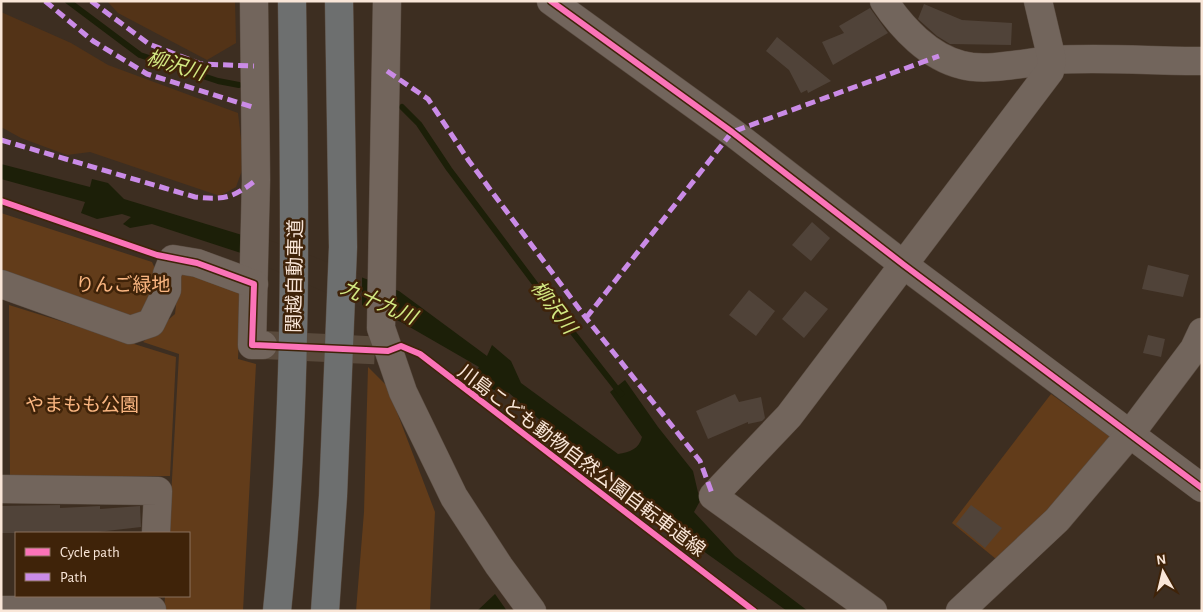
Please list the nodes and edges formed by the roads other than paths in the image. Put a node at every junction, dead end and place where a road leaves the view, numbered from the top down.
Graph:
1 (254, 1) edge
2 (292, 1) edge
3 (339, 1) edge
4 (387, 1) edge
5 (551, 1) edge
6 (884, 1) edge
7 (1038, 1) edge
8 (1052, 60) junction
9 (1202, 61) edge
10 (904, 266) junction
11 (1, 284) edge
12 (254, 284) junction
13 (1202, 332) edge
14 (263, 345) dead end
15 (1130, 434) junction
16 (1202, 488) edge
17 (1, 490) edge
18 (156, 532) edge
19 (153, 597) edge
20 (1, 610) edge
21 (152, 610) edge
22 (277, 611) edge
23 (325, 611) edge
24 (532, 611) edge
25 (873, 611) edge
26 (960, 611) edge

1 - 12 street
2 - 22 highway, 関越自動車道
3 - 23 highway
4 - 24 street
5 - 10 street
6 - 8 street
7 - 8 street
8 - 9 street
8 - 10 street
10 - 15 street
10 - 25 street
11 - 12 street
12 - 14 street
13 - 15 street
15 - 16 street
15 - 26 street
17 - 18 street
19 - 21 street
20 - 21 street

